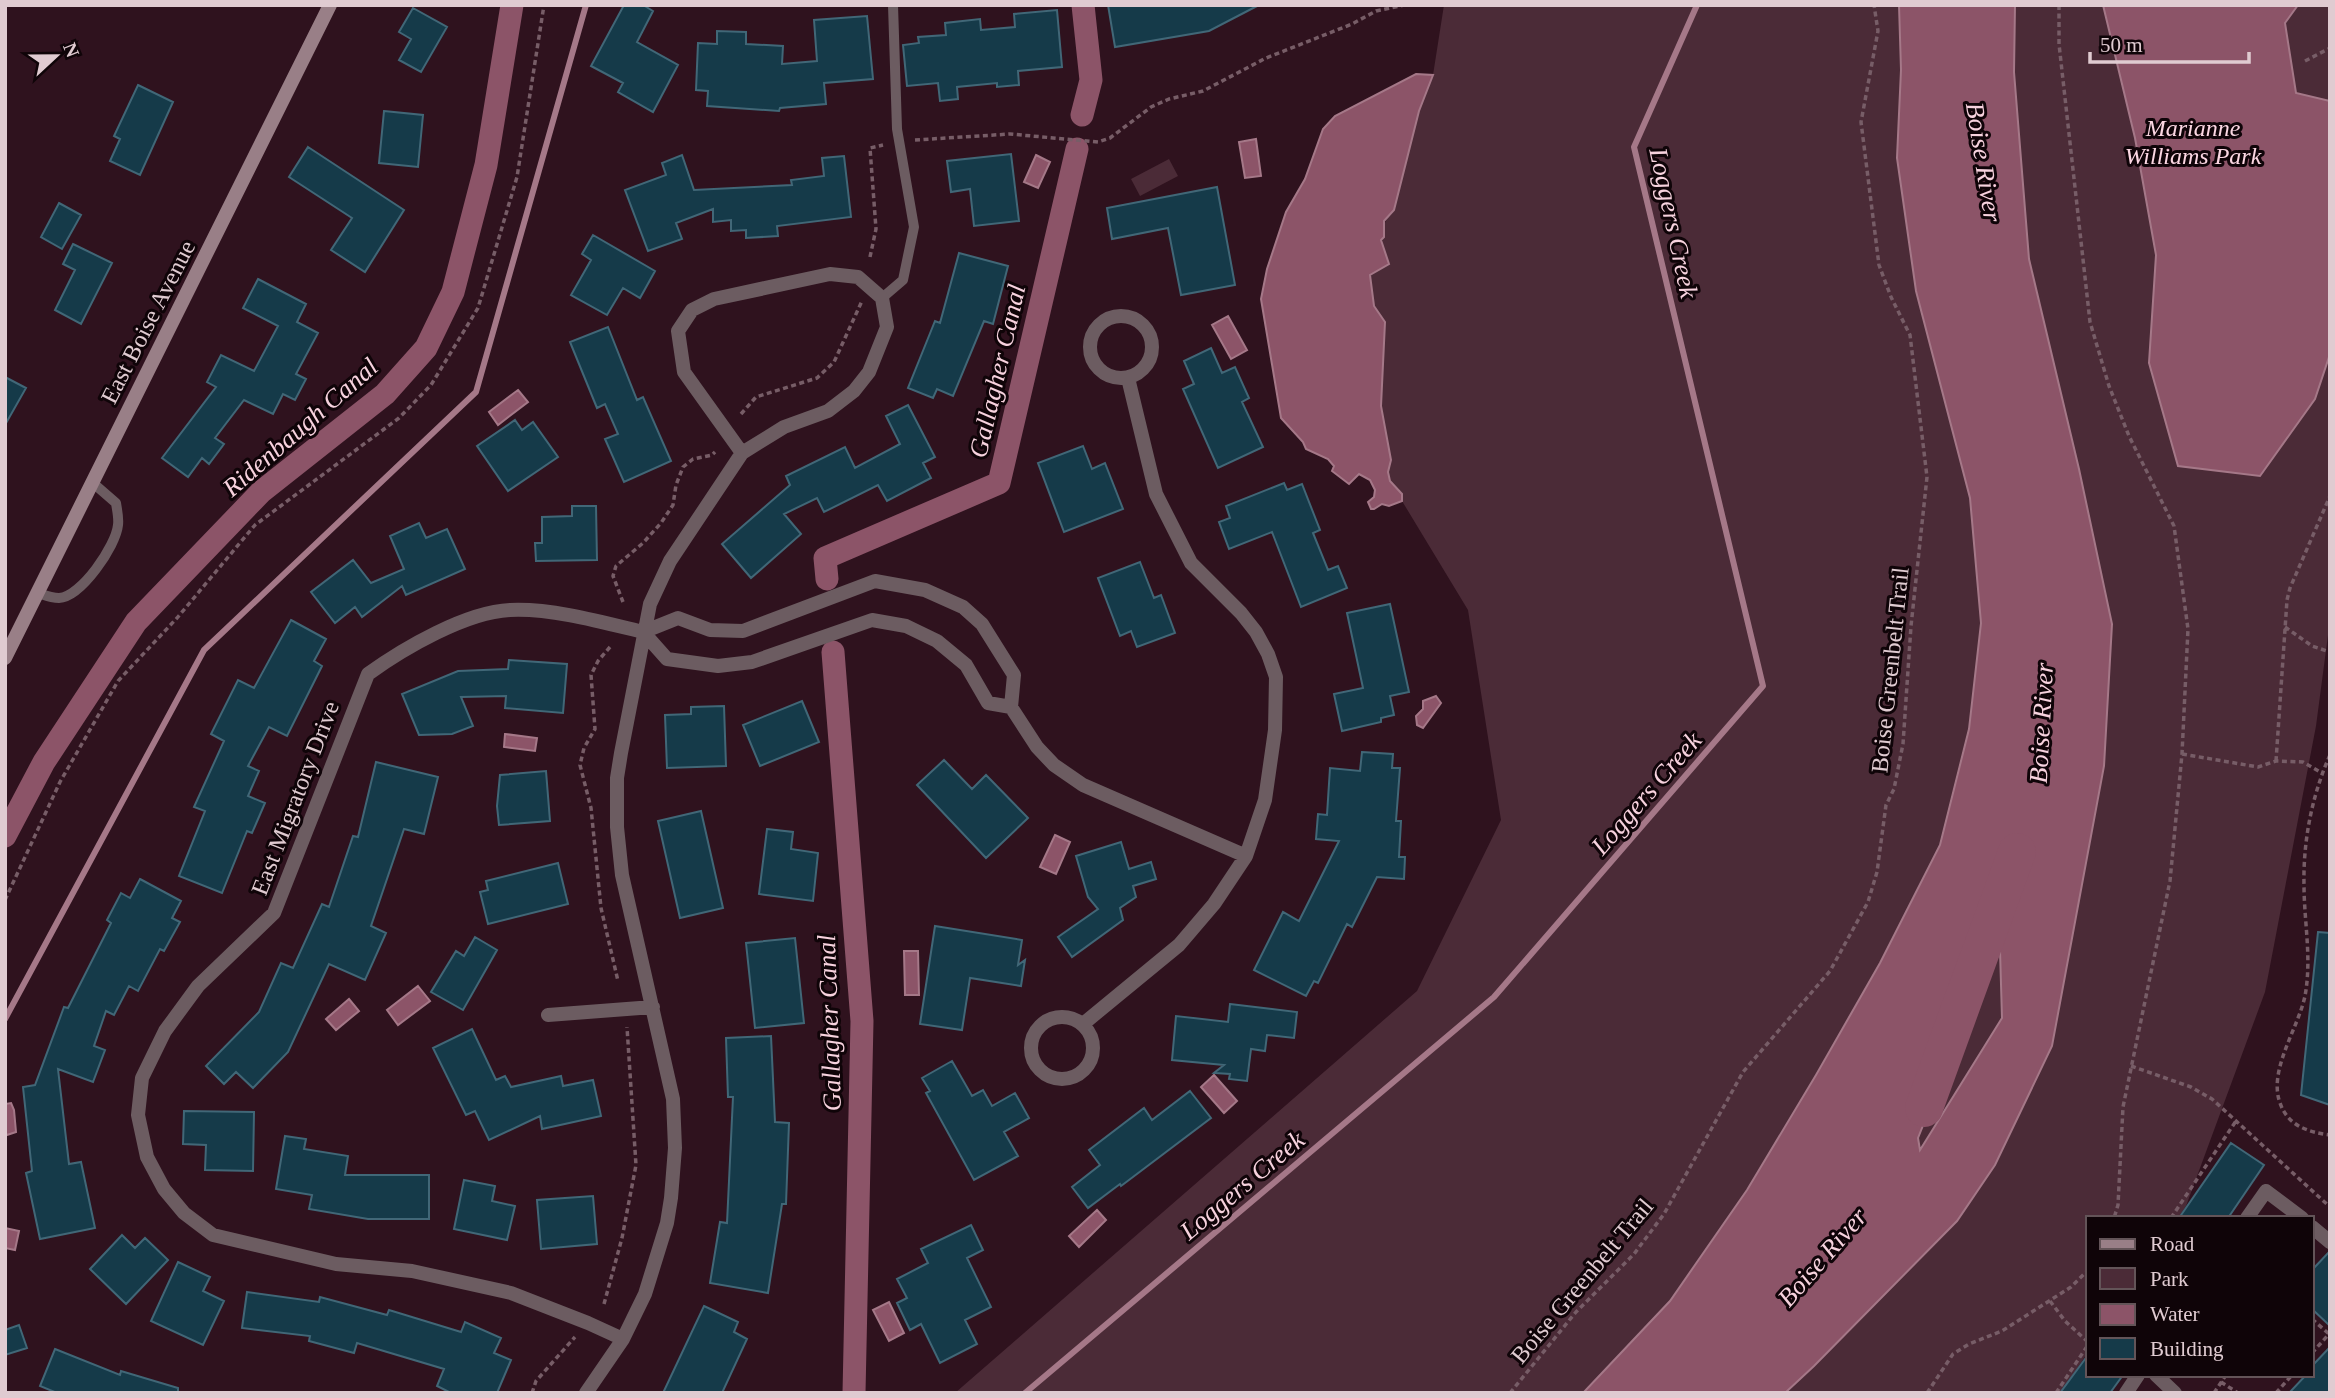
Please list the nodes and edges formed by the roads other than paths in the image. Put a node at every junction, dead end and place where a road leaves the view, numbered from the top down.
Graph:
1 (330, 5) edge
2 (893, 5) edge
3 (882, 298) junction
4 (1128, 378) junction
5 (741, 453) junction
6 (93, 483) junction
7 (38, 593) junction
8 (643, 632) junction
9 (5, 658) edge
10 (1011, 706) junction
11 (1245, 856) junction
12 (653, 1007) junction
13 (548, 1016) dead end
14 (1083, 1024) junction
15 (2248, 1216) edge
16 (2299, 1216) edge
17 (2314, 1229) edge
18 (2330, 1242) edge
19 (623, 1339) junction
20 (2137, 1377) edge
21 (2158, 1377) edge
22 (586, 1393) edge
23 (2126, 1393) edge
24 (2175, 1393) edge

1 - 6 street, East Boise Avenue
2 - 3 lane
3 - 5 street
3 - 5 street
4 - 4 street
4 - 11 street
5 - 8 street
6 - 7 street, East Boise Avenue
6 - 7 lane
7 - 9 street, East Boise Avenue
8 - 10 street
8 - 10 street
8 - 12 street
8 - 19 street, East Migratory Drive
10 - 11 street
11 - 14 street
12 - 13 street
12 - 19 street
14 - 14 street
15 - 16 street
17 - 18 street
19 - 22 street
20 - 23 street
21 - 24 street

